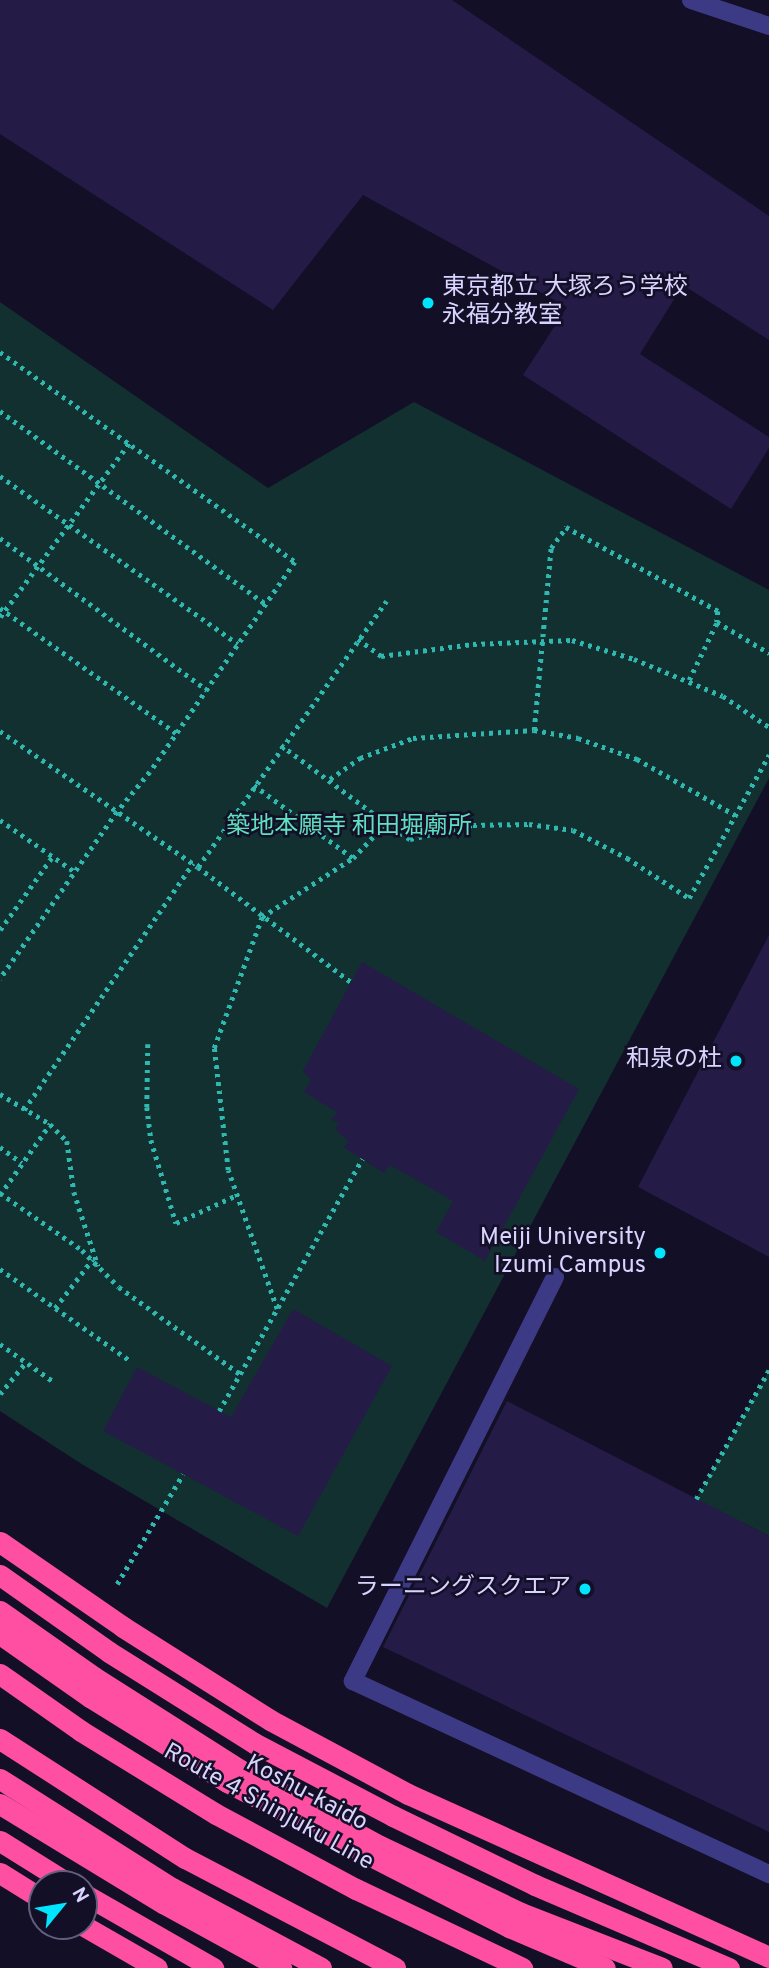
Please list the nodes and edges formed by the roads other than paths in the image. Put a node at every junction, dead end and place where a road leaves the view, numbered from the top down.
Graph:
1 (691, 0) edge
2 (769, 26) edge
3 (555, 1277) dead end
4 (0, 1542) edge
5 (0, 1575) edge
6 (0, 1611) edge
7 (0, 1634) edge
8 (0, 1674) edge
9 (0, 1739) edge
10 (0, 1779) edge
11 (0, 1804) edge
12 (0, 1841) edge
13 (47, 1870) edge
14 (0, 1873) edge
15 (769, 1874) edge
16 (535, 1885) junction
17 (28, 1890) edge
18 (98, 1902) edge
19 (98, 1934) edge
20 (769, 1957) edge
21 (157, 1968) edge
22 (213, 1968) edge
23 (281, 1968) edge
24 (321, 1968) edge
25 (395, 1968) edge
26 (522, 1968) edge
27 (605, 1968) edge
28 (662, 1968) edge
29 (670, 1968) edge
30 (729, 1968) edge

1 - 2 street
3 - 15 street
4 - 20 highway
5 - 16 highway
6 - 28 highway
7 - 27 highway, Koshu-kaido
8 - 26 highway, Route 4 Shinjuku Line
9 - 25 highway
10 - 24 highway
11 - 23 highway
12 - 13 highway
14 - 17 highway
16 - 29 highway
16 - 30 highway
18 - 22 highway
19 - 21 highway

